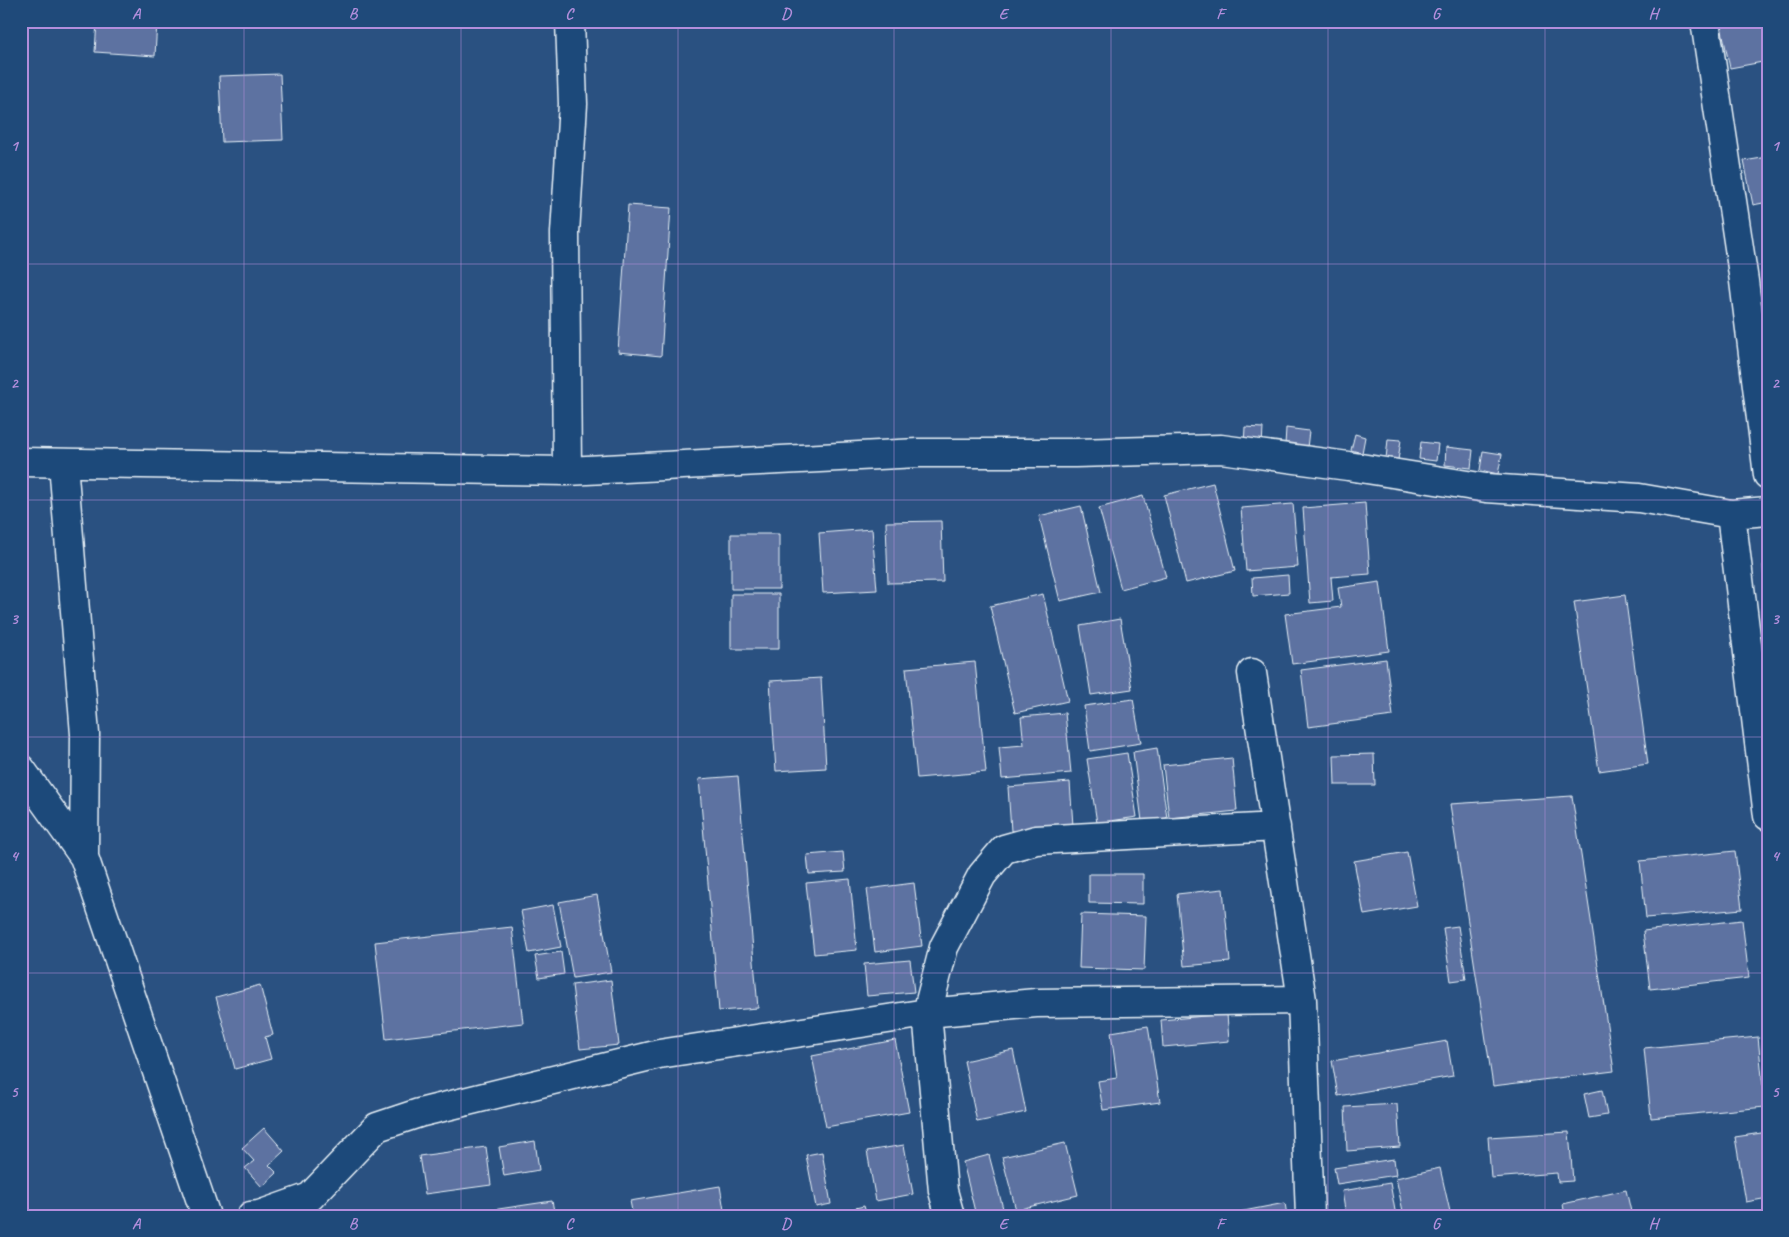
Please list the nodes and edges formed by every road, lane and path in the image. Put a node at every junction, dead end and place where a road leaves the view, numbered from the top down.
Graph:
1 (570, 21) edge
2 (1704, 21) edge
3 (21, 462) edge
4 (64, 463) junction
5 (567, 471) junction
6 (1768, 475) edge
7 (1768, 511) edge
8 (1731, 514) junction
9 (1252, 673) dead end
10 (21, 769) edge
11 (1768, 816) edge
12 (1276, 827) junction
13 (84, 857) junction
14 (1302, 1000) junction
15 (927, 1014) junction
16 (206, 1216) edge
17 (251, 1216) edge
18 (950, 1216) edge
19 (1310, 1216) edge

1 - 5 street
2 - 6 street
3 - 4 street
4 - 5 street
4 - 13 street
5 - 8 street
7 - 8 street
8 - 11 street
9 - 12 street
10 - 13 street
12 - 14 street
12 - 15 street
13 - 16 street
14 - 15 street
14 - 19 street
15 - 17 street
15 - 18 street

